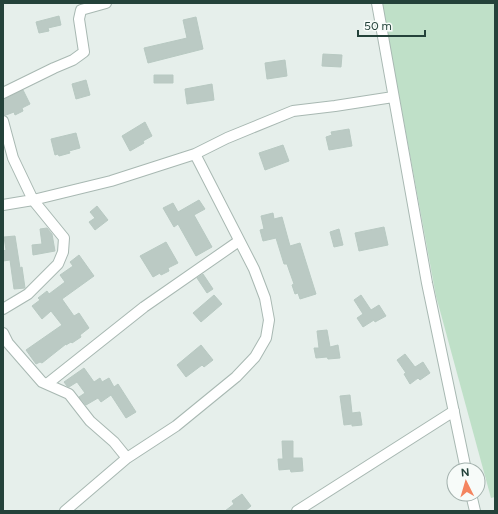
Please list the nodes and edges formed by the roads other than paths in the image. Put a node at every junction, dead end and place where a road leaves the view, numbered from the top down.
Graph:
1 (106, 3) edge
2 (377, 3) edge
3 (3, 93) edge
4 (393, 97) junction
5 (3, 121) edge
6 (195, 154) junction
7 (33, 200) junction
8 (3, 205) edge
9 (239, 241) junction
10 (3, 309) edge
11 (3, 334) edge
12 (6, 344) edge
13 (47, 384) junction
14 (454, 411) junction
15 (127, 458) junction
16 (464, 462) edge
17 (65, 511) edge
18 (297, 511) edge

1 - 3 street
2 - 4 street
4 - 6 street
4 - 14 street
5 - 7 street
6 - 7 street
6 - 9 street
7 - 8 street
7 - 10 street
9 - 13 street
9 - 15 street
11 - 12 street
12 - 13 street
13 - 15 street
14 - 16 street
14 - 18 street
15 - 17 street

